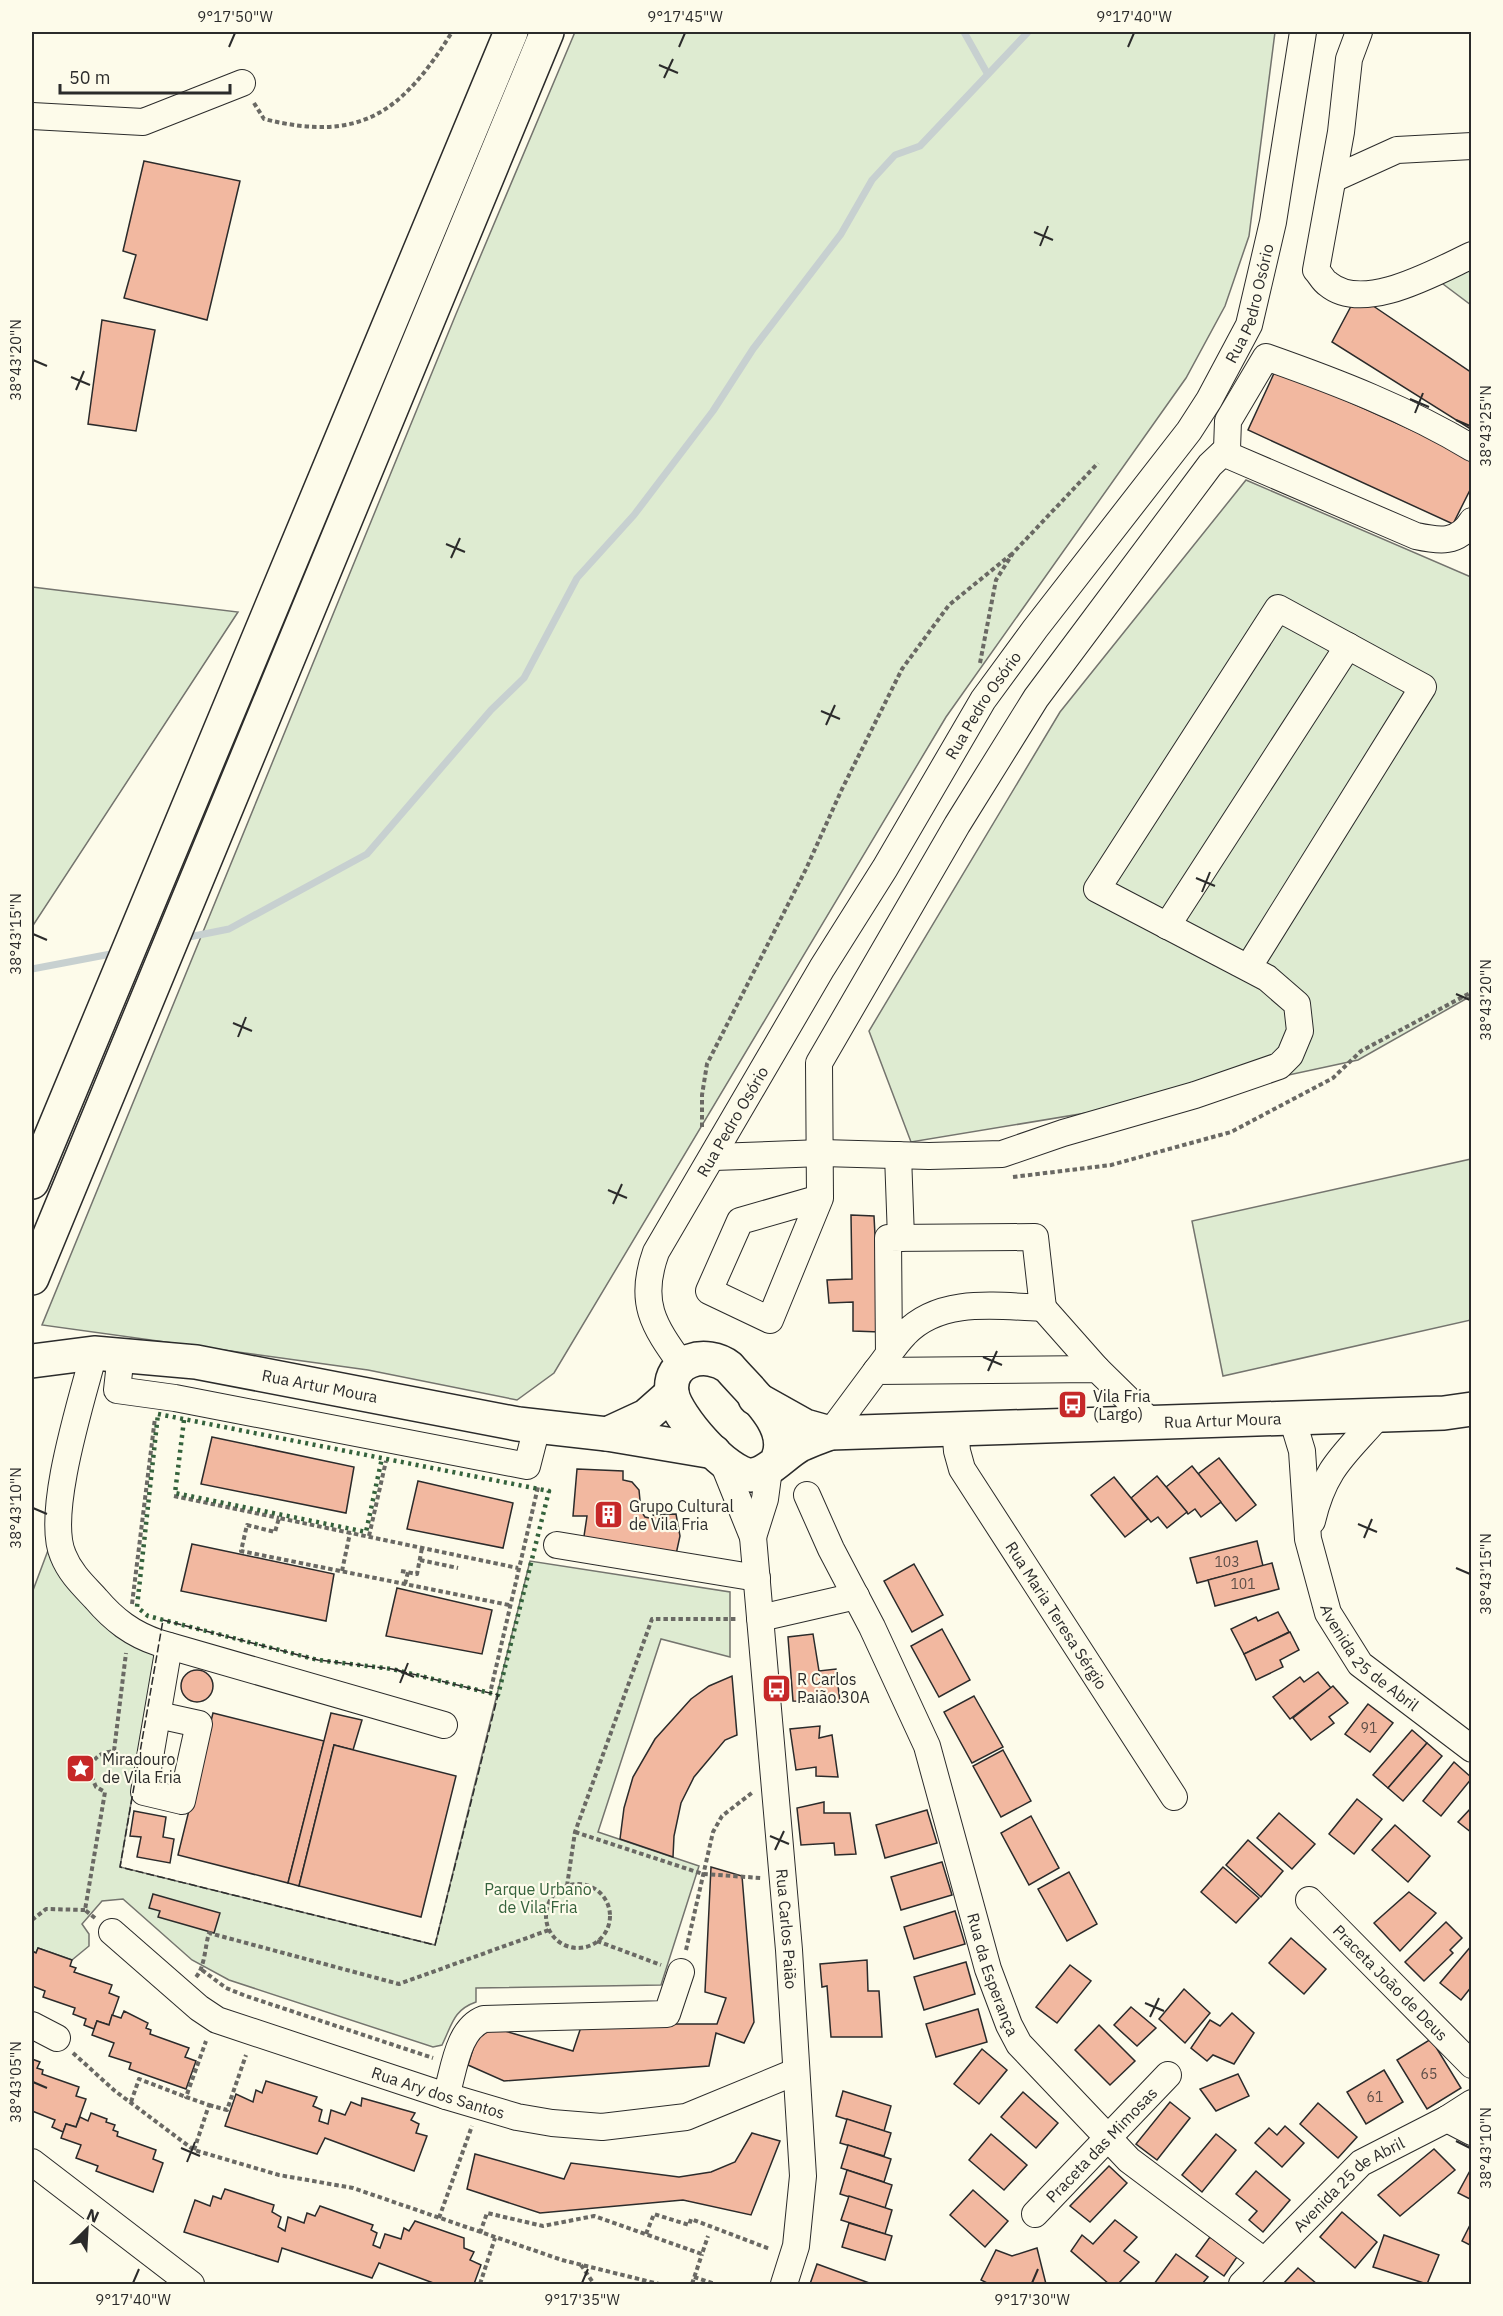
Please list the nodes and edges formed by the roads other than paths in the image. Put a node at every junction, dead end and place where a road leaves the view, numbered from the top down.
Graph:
1 (511, 32) edge
2 (547, 32) edge
3 (1303, 32) edge
4 (1359, 32) edge
5 (242, 83) road end
6 (32, 116) edge
7 (1472, 146) edge
8 (1333, 179) junction
9 (1472, 255) edge
10 (1472, 448) edge
11 (1223, 453) junction
12 (1472, 521) edge
13 (1348, 646) junction
14 (1167, 926) junction
15 (1248, 968) junction
16 (822, 1153) junction
17 (898, 1155) junction
18 (714, 1157) junction
19 (32, 1182) edge
20 (820, 1198) junction
21 (901, 1238) junction
22 (32, 1278) edge
23 (1043, 1308) junction
24 (94, 1355) junction
25 (32, 1361) edge
26 (883, 1363) junction
27 (1097, 1369) junction
28 (677, 1379) junction
29 (756, 1398) junction
30 (1472, 1409) edge
31 (1380, 1414) junction
32 (1292, 1418) junction
33 (1150, 1421) junction
34 (537, 1427) junction
35 (956, 1428) junction
36 (830, 1432) junction
37 (608, 1434) junction
38 (719, 1459) junction
39 (774, 1463) junction
40 (807, 1495) dead end
41 (753, 1538) junction
42 (1308, 1539) junction
43 (557, 1545) dead end
44 (757, 1578) junction
45 (856, 1596) junction
46 (760, 1618) junction
47 (169, 1646) junction
48 (158, 1715) dead end
49 (444, 1725) dead end
50 (1472, 1749) edge
51 (1174, 1797) dead end
52 (1309, 1900) dead end
53 (112, 1932) road end
54 (681, 1972) road end
55 (32, 2025) edge
56 (57, 2038) road end
57 (1472, 2065) edge
58 (795, 2072) junction
59 (1168, 2075) dead end
60 (438, 2094) junction
61 (1472, 2103) edge
62 (1447, 2119) junction
63 (1472, 2132) edge
64 (1109, 2138) junction
65 (32, 2162) edge
66 (1035, 2214) dead end
67 (1264, 2261) junction
68 (191, 2284) edge
69 (784, 2284) edge
70 (1242, 2284) edge

1 - 19 main road
2 - 22 main road
3 - 18 street, Rua Pedro Osório
4 - 8 street
5 - 6 street
7 - 8 street
8 - 9 street
10 - 11 street
11 - 12 street
11 - 16 street
13 - 14 street
13 - 14 street
13 - 15 street
14 - 15 street
15 - 17 street
16 - 17 street
16 - 18 street
16 - 20 street
17 - 21 street
18 - 28 street, Rua Pedro Osório
20 - 20 street
21 - 23 street
21 - 26 street
23 - 26 street
23 - 27 street
24 - 25 main road, Rua Artur Moura
24 - 34 main road, Rua Artur Moura
24 - 34 street
24 - 47 street
26 - 27 street
26 - 36 street
27 - 33 street
28 - 29 main road
28 - 37 main road
28 - 38 main road
29 - 36 main road
29 - 39 main road
30 - 31 main road, Rua Artur Moura
31 - 32 main road, Rua Artur Moura
31 - 42 street, Avenida 25 de Abril
32 - 33 main road, Rua Artur Moura
32 - 42 street, Avenida 25 de Abril
33 - 35 main road, Rua Artur Moura
34 - 37 main road, Rua Artur Moura
35 - 36 main road, Rua Artur Moura
35 - 51 street, Rua Maria Teresa Sérgio
36 - 39 main road, Rua Artur Moura
37 - 38 main road, Rua Artur Moura
38 - 39 main road, Rua Artur Moura
38 - 41 street, Rua Carlos Paião
39 - 41 street, Rua Carlos Paião
40 - 45 street, Rua da Esperança
41 - 44 street, Rua Carlos Paião
42 - 50 street, Avenida 25 de Abril
43 - 44 street
44 - 46 street, Rua Carlos Paião
45 - 46 street
45 - 64 street, Rua da Esperança
46 - 58 street, Rua Carlos Paião
47 - 48 street
47 - 49 street
52 - 57 street, Praceta João de Deus
53 - 60 street, Rua Ary dos Santos
54 - 60 street
55 - 56 street
58 - 60 street, Rua Ary dos Santos
58 - 69 street, Rua Carlos Paião
59 - 64 street, Praceta das Mimosas
61 - 62 street, Avenida 25 de Abril
62 - 63 street
62 - 67 street, Avenida 25 de Abril
64 - 66 street, Praceta das Mimosas
64 - 67 street, Rua da Esperança
65 - 68 street
67 - 70 street, Avenida 25 de Abril

